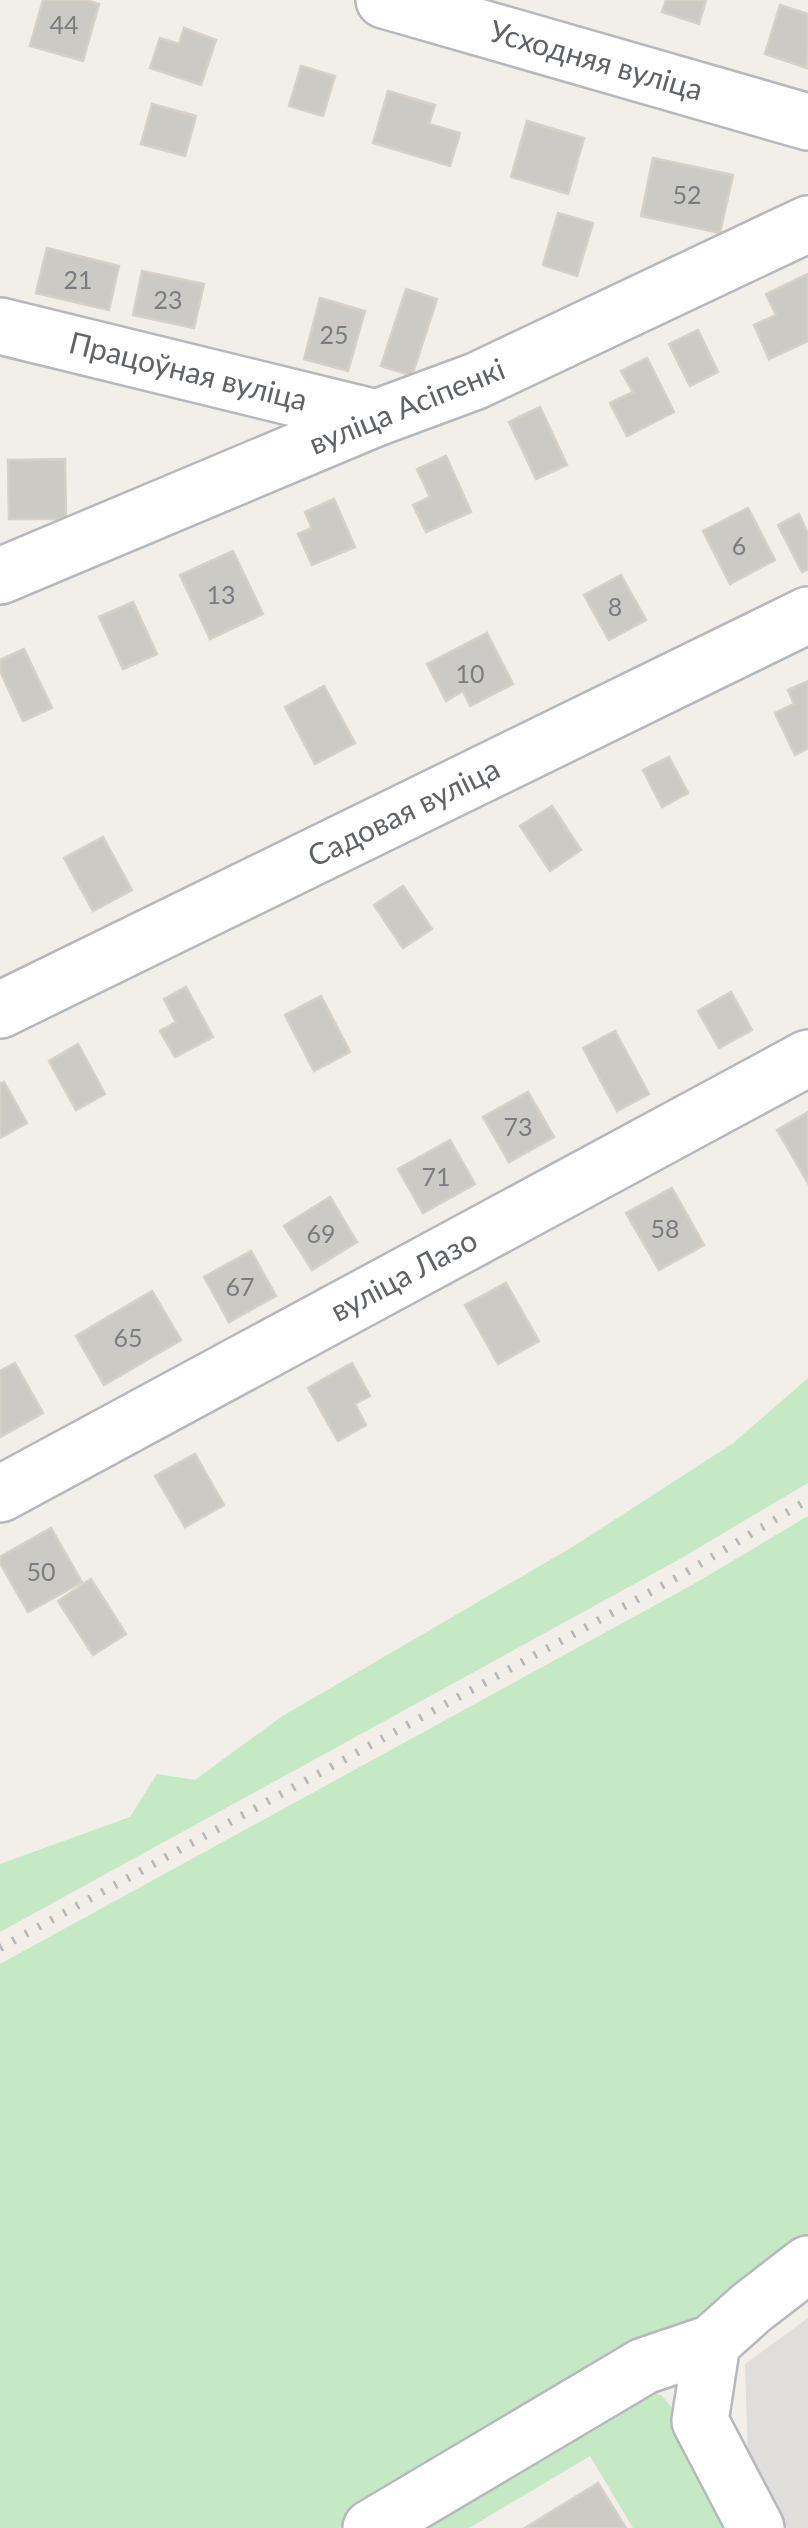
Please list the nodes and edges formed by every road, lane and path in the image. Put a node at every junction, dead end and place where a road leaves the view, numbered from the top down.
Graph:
1 (384, 0) edge
2 (808, 122) edge
3 (808, 224) edge
4 (0, 326) edge
5 (376, 418) junction
6 (0, 576) edge
7 (808, 616) edge
8 (0, 1010) edge
9 (808, 1058) edge
10 (0, 1494) edge
11 (808, 2264) edge
12 (712, 2342) junction
13 (371, 2528) edge
14 (756, 2528) edge

1 - 2 street, Усходняя вуліца
3 - 5 street, вуліца Асіпенкі
4 - 5 street, Працоўная вуліца
5 - 6 street, вуліца Асіпенкі
7 - 8 street, Садовая вуліца
9 - 10 street, вуліца Лазо
11 - 12 street
12 - 13 street
12 - 14 street

